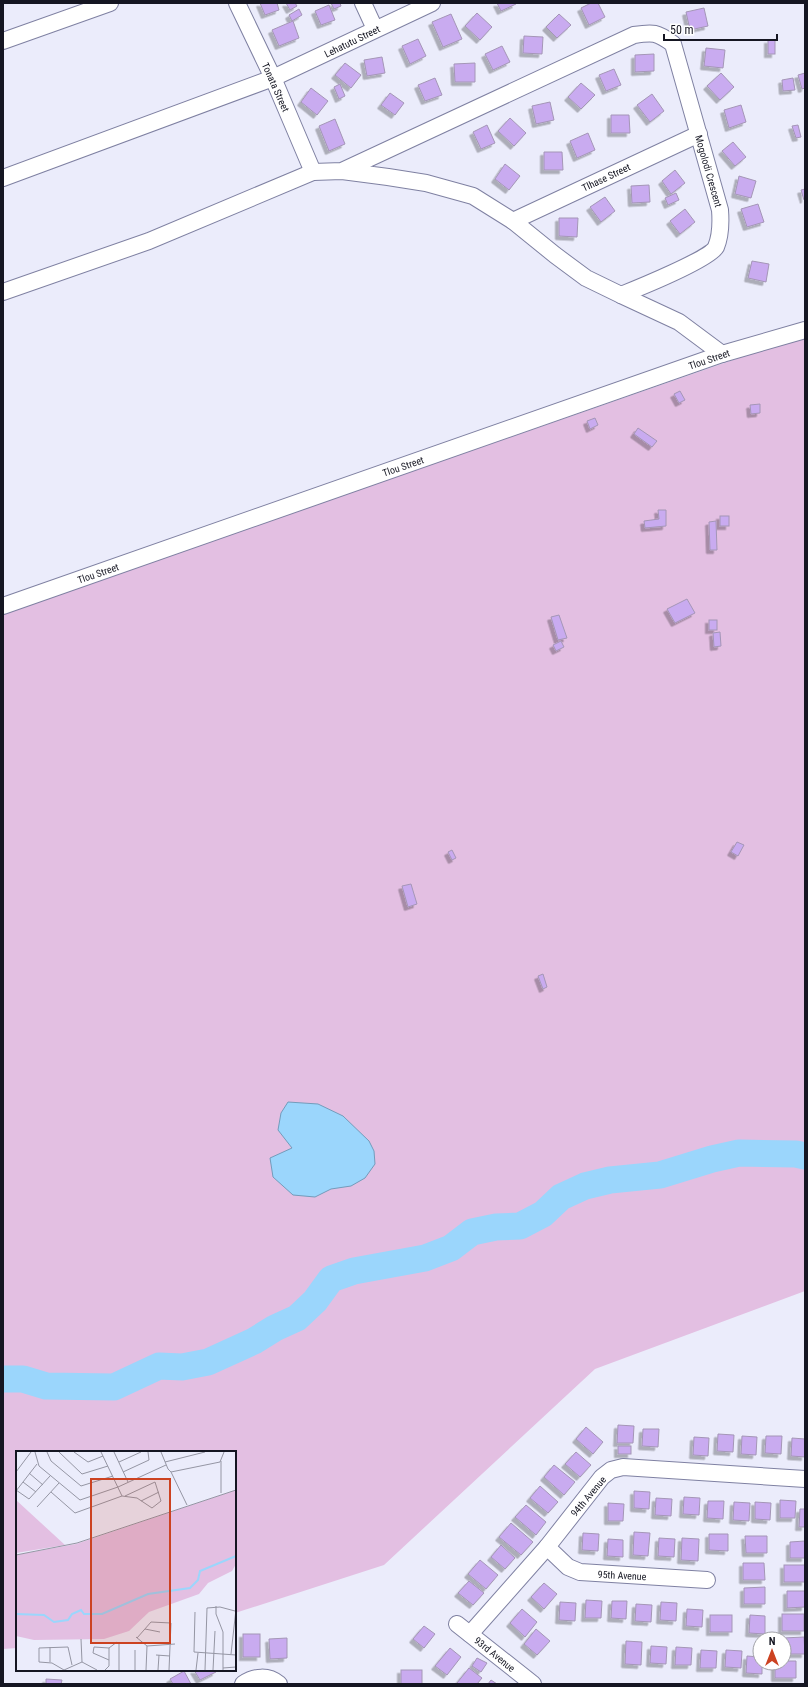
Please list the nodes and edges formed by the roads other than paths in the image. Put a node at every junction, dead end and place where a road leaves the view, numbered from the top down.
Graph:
1 (110, 3) edge
2 (237, 3) edge
3 (363, 3) edge
4 (432, 3) edge
5 (375, 30) junction
6 (3, 41) edge
7 (274, 78) junction
8 (699, 134) junction
9 (342, 171) junction
10 (313, 172) junction
11 (3, 178) edge
12 (512, 221) junction
13 (3, 292) edge
14 (620, 295) junction
15 (805, 330) edge
16 (722, 354) junction
17 (3, 606) edge
18 (805, 1479) edge
19 (547, 1547) junction
20 (707, 1580) dead end
21 (457, 1624) dead end
22 (470, 1634) junction
23 (244, 1684) edge
24 (279, 1684) edge
25 (533, 1684) edge

1 - 6 street
2 - 7 street, Tonata Street
3 - 5 street
4 - 5 street, Lehatutu Street
5 - 7 street, Lehatutu Street
7 - 10 street, Tonata Street
7 - 11 street, Lehatutu Street
8 - 9 street, Mogolodi Crescent
8 - 12 street, Tlhase Street
8 - 14 street, Mogolodi Crescent
9 - 10 street, Mogolodi Crescent
9 - 12 street, Mogolodi Crescent
10 - 13 street
12 - 14 street, Mogolodi Crescent
14 - 16 street
15 - 16 street, Tlou Street
16 - 17 street, Tlou Street
18 - 19 street, 94th Avenue
19 - 20 street, 95th Avenue
19 - 22 street, 94th Avenue
21 - 22 street, 93rd Avenue
22 - 25 street, 93rd Avenue
23 - 24 street

